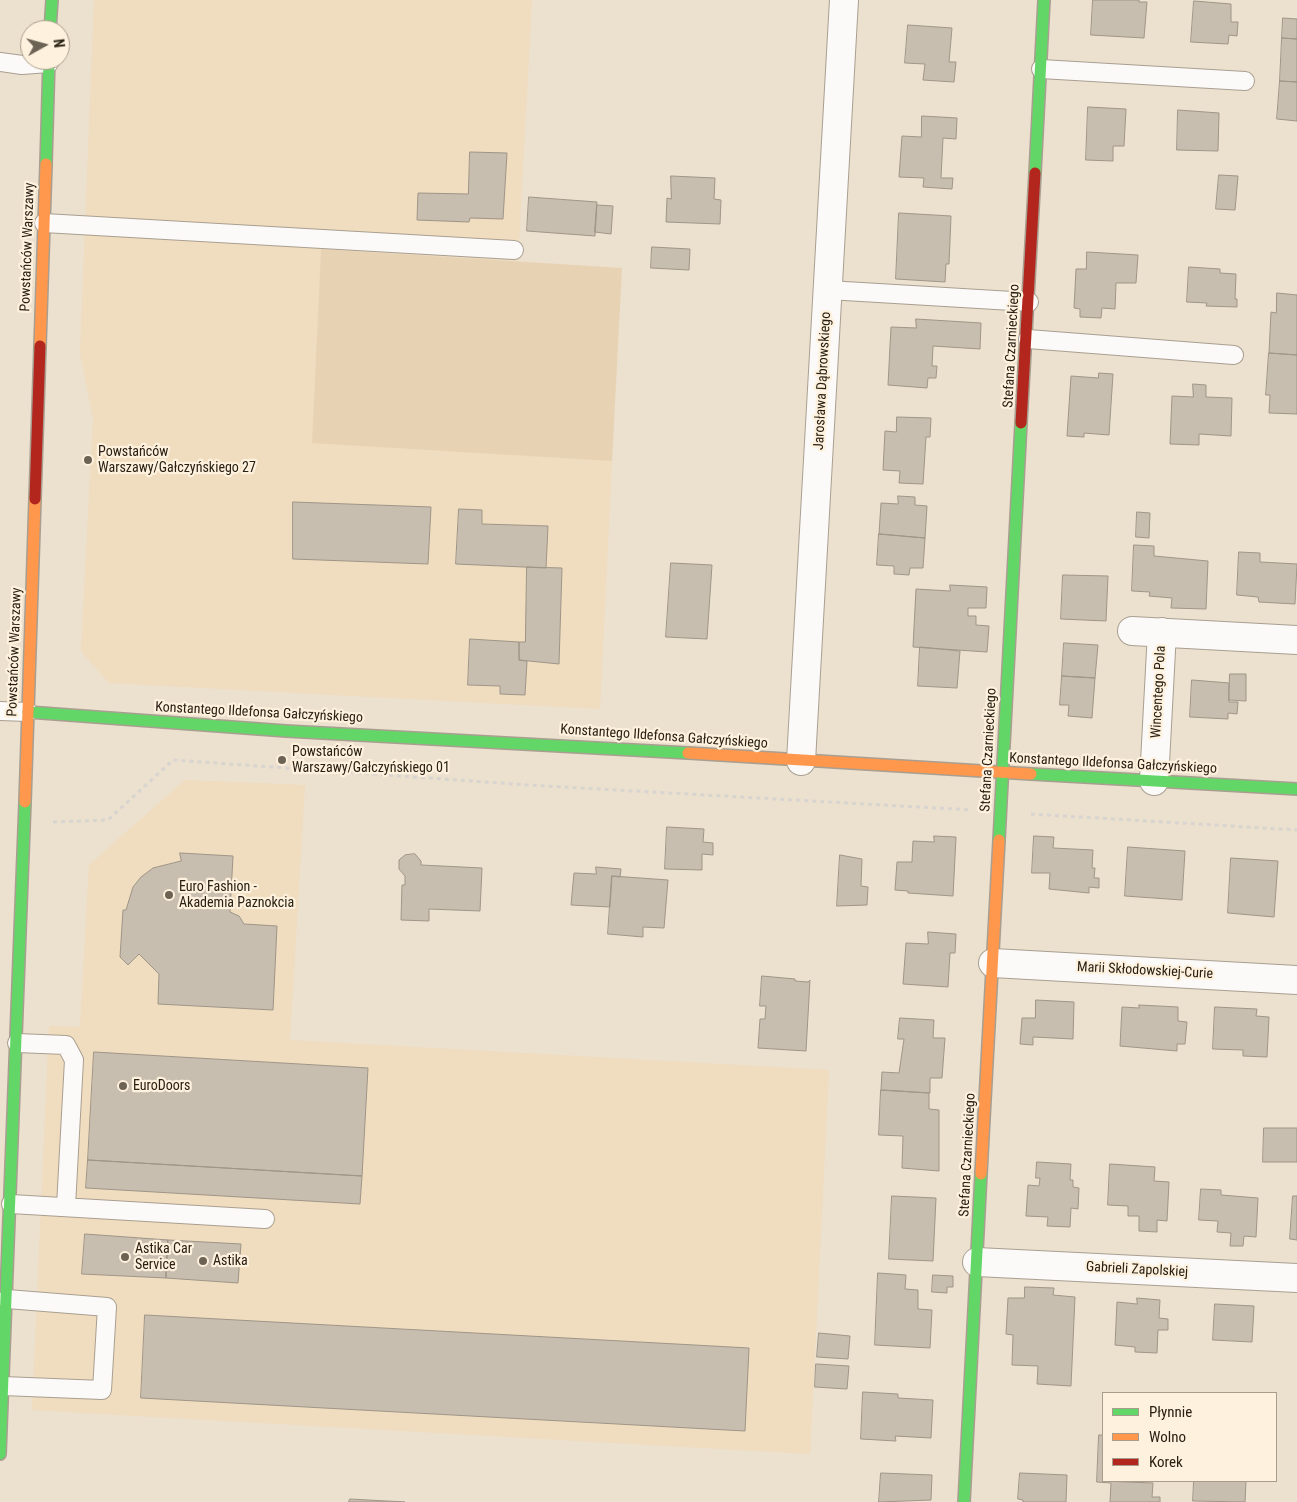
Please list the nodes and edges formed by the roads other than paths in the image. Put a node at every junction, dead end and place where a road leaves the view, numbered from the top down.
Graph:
1 (52, 0) edge
2 (844, 0) edge
3 (1044, 0) edge
4 (51, 20) edge
5 (0, 62) edge
6 (20, 65) edge
7 (1041, 69) junction
8 (49, 70) edge
9 (1245, 81) dead end
10 (44, 223) junction
11 (514, 250) dead end
12 (828, 290) junction
13 (1029, 302) junction
14 (1028, 339) junction
15 (1234, 355) dead end
16 (1132, 631) dead end
17 (1162, 632) junction
18 (1297, 640) edge
19 (0, 711) edge
20 (28, 712) junction
21 (801, 761) junction
22 (1003, 772) junction
23 (1154, 781) junction
24 (1297, 789) edge
25 (993, 963) junction
26 (1297, 980) edge
27 (18, 1044) junction
28 (11, 1204) junction
29 (66, 1206) junction
30 (265, 1220) dead end
31 (977, 1262) junction
32 (1297, 1278) edge
33 (7, 1300) junction
34 (3, 1386) junction
35 (0, 1454) edge
36 (964, 1502) edge

1 - 4 street
2 - 12 street, Jarosława Dąbrowskiego
3 - 7 street, Stefana Czarnieckiego
5 - 6 lane
7 - 9 lane
7 - 13 street, Stefana Czarnieckiego
8 - 10 street, Powstańców Warszawy
10 - 11 lane
10 - 20 street, Powstańców Warszawy
12 - 13 lane
12 - 21 street, Jarosława Dąbrowskiego
13 - 14 street, Stefana Czarnieckiego
14 - 15 lane
14 - 22 street, Stefana Czarnieckiego
16 - 17 street, Wincentego Pola
17 - 18 street, Wincentego Pola
17 - 23 street, Wincentego Pola
19 - 20 lane
20 - 21 street, Konstantego Ildefonsa Gałczyńskiego
20 - 27 street, Powstańców Warszawy
21 - 22 street, Konstantego Ildefonsa Gałczyńskiego
22 - 23 street, Konstantego Ildefonsa Gałczyńskiego
22 - 25 street, Stefana Czarnieckiego
23 - 24 street, Konstantego Ildefonsa Gałczyńskiego
25 - 26 street, Marii Skłodowskiej-Curie
25 - 31 street, Stefana Czarnieckiego
27 - 28 street, Powstańców Warszawy
27 - 29 lane
28 - 29 lane
28 - 33 street, Powstańców Warszawy
29 - 30 lane
31 - 32 street, Gabrieli Zapolskiej
31 - 36 street, Stefana Czarnieckiego
33 - 34 street, Powstańców Warszawy
33 - 34 lane
34 - 35 street, Powstańców Warszawy

